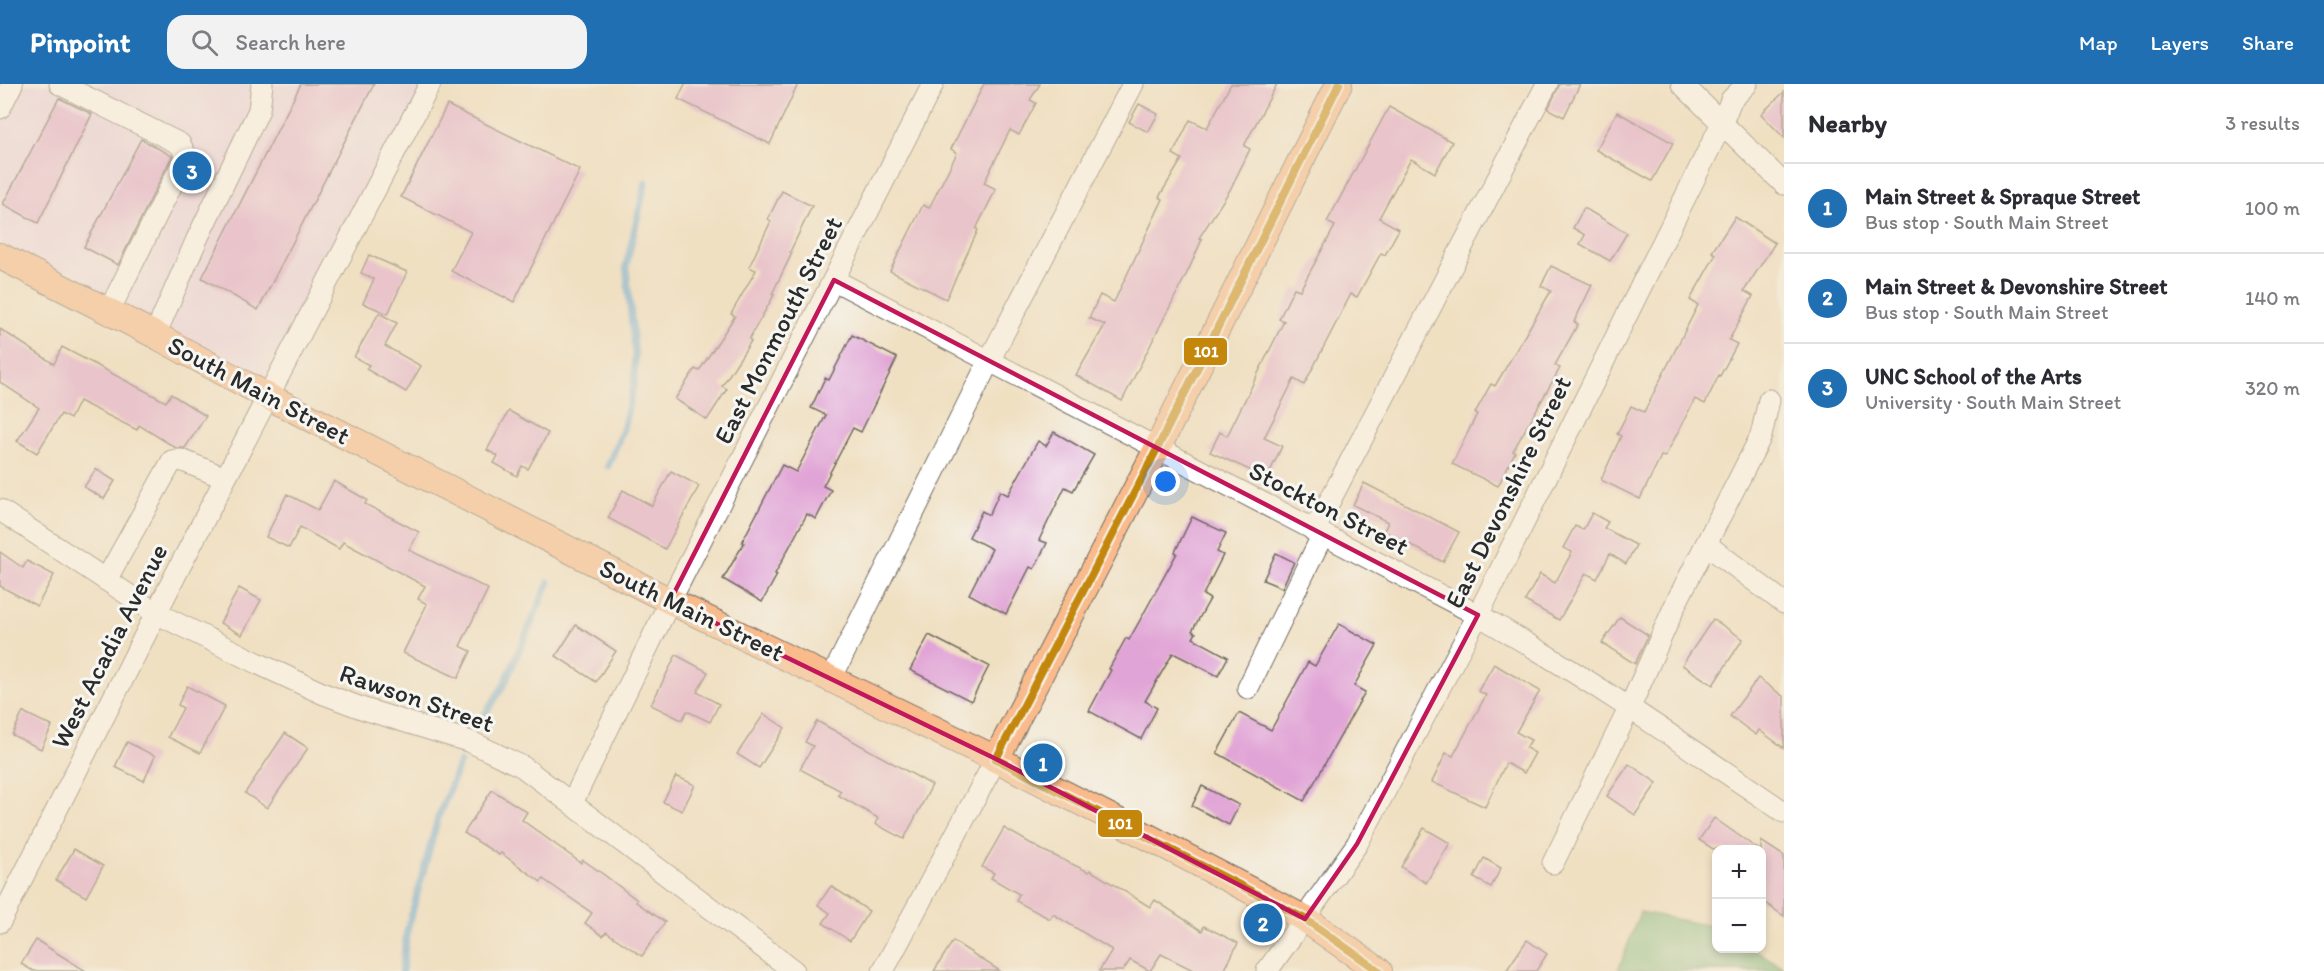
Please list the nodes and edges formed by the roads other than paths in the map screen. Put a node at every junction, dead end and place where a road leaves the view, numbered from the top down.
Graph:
1 (12, 84) edge
2 (60, 84) edge
3 (262, 84) edge
4 (430, 84) edge
5 (933, 84) edge
6 (1133, 84) edge
7 (1339, 84) edge
8 (1547, 84) edge
9 (1682, 84) edge
10 (1747, 84) edge
11 (0, 108) edge
12 (1722, 123) junction
13 (1784, 184) edge
14 (0, 256) edge
15 (834, 280) junction
16 (109, 311) junction
17 (155, 335) junction
18 (989, 361) junction
19 (267, 396) junction
20 (1769, 400) dead end
21 (1157, 449) junction
22 (225, 478) junction
23 (0, 510) edge
24 (1318, 533) junction
25 (1707, 545) junction
26 (106, 580) junction
27 (670, 601) junction
28 (1784, 603) edge
29 (156, 613) junction
30 (1478, 615) junction
31 (831, 679) junction
32 (1248, 688) dead end
33 (1630, 707) junction
34 (996, 759) junction
35 (572, 803) junction
36 (1784, 812) edge
37 (1553, 863) dead end
38 (1305, 919) junction
39 (0, 922) edge
40 (794, 971) edge
41 (882, 971) edge
42 (1267, 971) edge
43 (1379, 971) edge

1 - 11 street
2 - 16 street
3 - 17 street
4 - 19 street, West Acadia Avenue
5 - 15 street, East Monmouth Street
6 - 18 street
7 - 21 main road
8 - 24 street
9 - 12 street
10 - 12 street, East Devonshire Street
12 - 13 street
12 - 30 street, East Devonshire Street
14 - 16 main road, South Main Street
15 - 18 street, Stockton Street
15 - 27 street, East Monmouth Street
16 - 17 main road, South Main Street
17 - 19 main road, South Main Street
18 - 21 street, Stockton Street
18 - 31 street
19 - 22 street, West Acadia Avenue
19 - 27 main road, South Main Street
20 - 25 street
21 - 24 street, Stockton Street
21 - 34 main road
22 - 26 street
22 - 29 street, West Acadia Avenue
23 - 26 street, Rawson Street
24 - 30 street, Stockton Street
24 - 32 street
25 - 28 street
25 - 33 street
26 - 29 street, Rawson Street
27 - 31 main road, South Main Street
27 - 35 street, East Monmouth Street
29 - 35 street, Rawson Street
29 - 39 street, West Acadia Avenue
30 - 33 street, Stockton Street
30 - 38 street, East Devonshire Street
31 - 34 main road, South Main Street
33 - 36 street, Stockton Street
33 - 37 street
34 - 38 main road, South Main Street
34 - 41 street
35 - 40 street, Rawson Street
38 - 42 street, East Devonshire Street
38 - 43 main road, South Main Street

